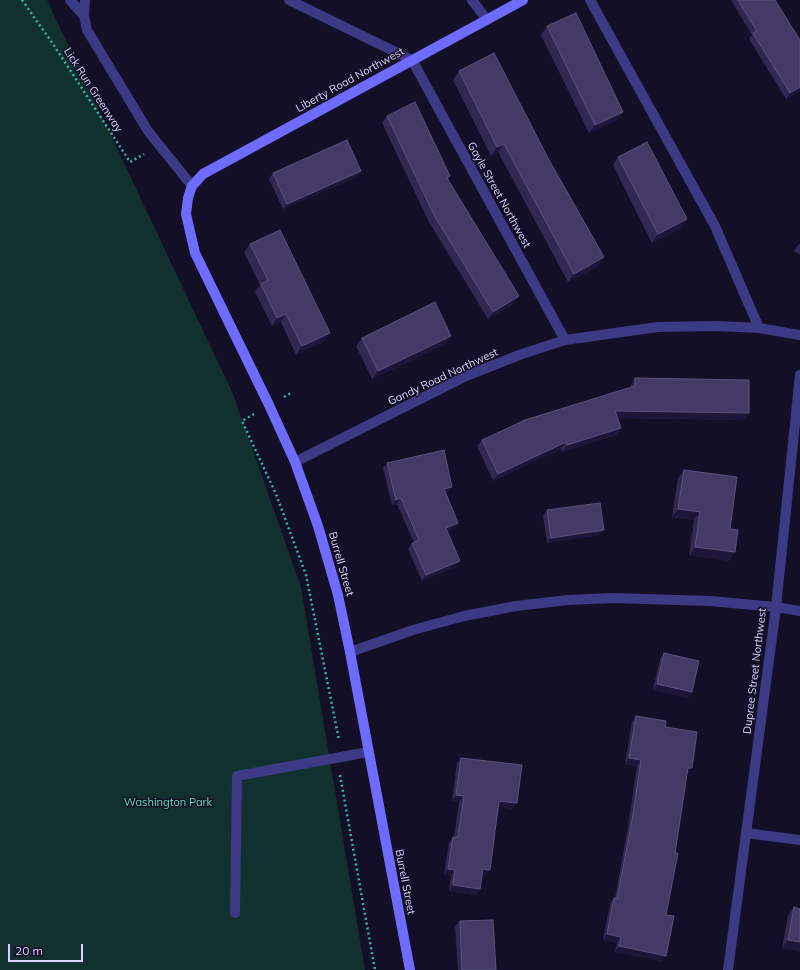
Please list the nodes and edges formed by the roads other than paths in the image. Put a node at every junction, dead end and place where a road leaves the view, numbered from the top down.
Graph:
1 (70, 0) edge
2 (85, 0) edge
3 (472, 0) edge
4 (523, 0) edge
5 (590, 0) edge
6 (295, 1) edge
7 (84, 16) junction
8 (487, 20) junction
9 (412, 60) junction
10 (192, 186) junction
11 (759, 328) junction
12 (800, 335) edge
13 (565, 340) junction
14 (800, 375) edge
15 (295, 462) junction
16 (776, 607) junction
17 (800, 611) edge
18 (350, 652) junction
19 (368, 752) junction
20 (746, 834) junction
21 (800, 840) edge
22 (236, 913) dead end
23 (410, 970) edge
24 (728, 970) edge

1 - 7 street
2 - 7 street
3 - 8 street
4 - 8 street, Liberty Road Northwest
5 - 11 street
6 - 9 street
7 - 10 street
8 - 9 street, Liberty Road Northwest
9 - 10 street, Liberty Road Northwest
9 - 13 street, Gayle Street Northwest
10 - 15 street, Burrell Street
11 - 12 street, Gandy Road Northwest
11 - 13 street, Gandy Road Northwest
13 - 15 street, Gandy Road Northwest
14 - 16 street, Dupree Street Northwest
15 - 18 street, Burrell Street
16 - 17 street
16 - 18 street
16 - 20 street, Dupree Street Northwest
18 - 19 street, Burrell Street
19 - 22 street
19 - 23 street, Burrell Street
20 - 21 street
20 - 24 street, Dupree Street Northwest

